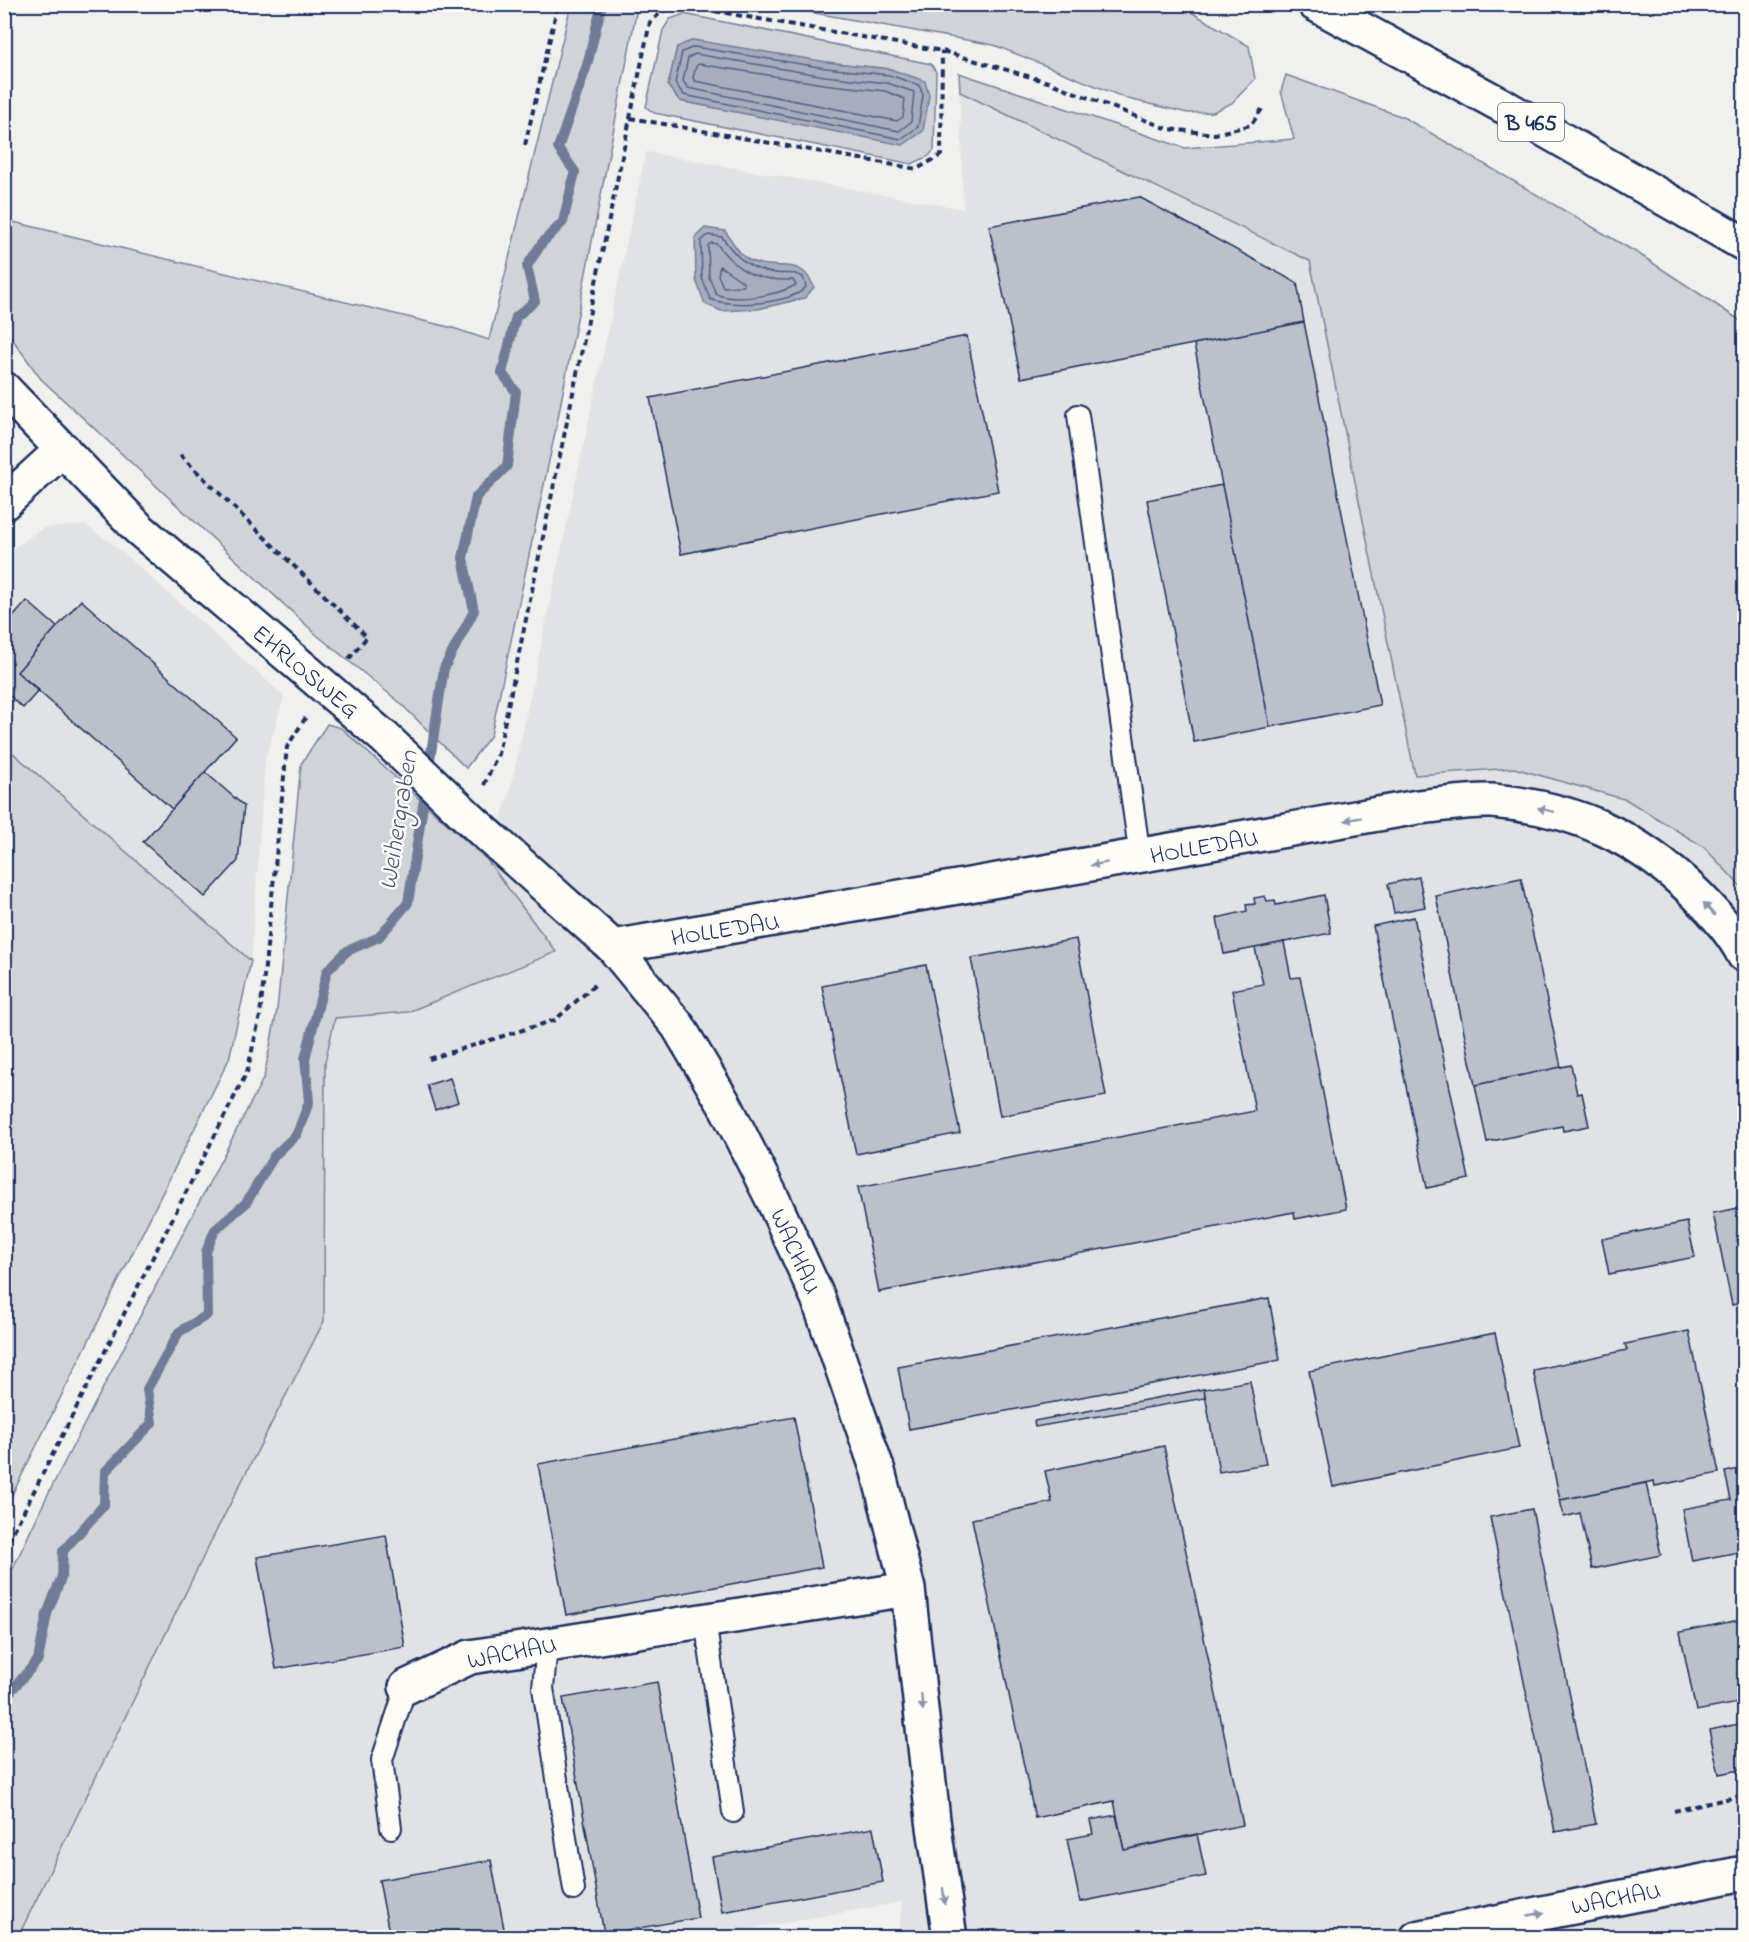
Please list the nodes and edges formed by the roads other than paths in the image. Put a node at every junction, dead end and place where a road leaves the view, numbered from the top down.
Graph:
1 (1315, 4) edge
2 (1744, 244) edge
3 (4, 389) edge
4 (1078, 415) dead end
5 (63, 449) junction
6 (4, 503) edge
7 (1140, 857) junction
8 (619, 954) junction
9 (1744, 956) edge
10 (908, 1589) junction
11 (705, 1620) junction
12 (546, 1645) junction
13 (405, 1687) joint
14 (733, 1812) dead end
15 (391, 1828) dead end
16 (1744, 1873) edge
17 (574, 1890) dead end
18 (950, 1938) edge
19 (1417, 1938) edge

1 - 2 street, B 465
3 - 5 street, EHRLOSWEG
4 - 7 lane
5 - 6 street
5 - 8 street, EHRLOSWEG
7 -> 8 street, HOLLEDAU
9 -> 7 street, HOLLEDAU
8 - 10 street, WACHAU
10 - 11 street, WACHAU
10 -> 18 street, WACHAU
11 - 12 street, WACHAU
11 - 14 lane
12 - 13 street, WACHAU
12 - 17 lane
13 - 15 lane
19 -> 16 street, WACHAU

